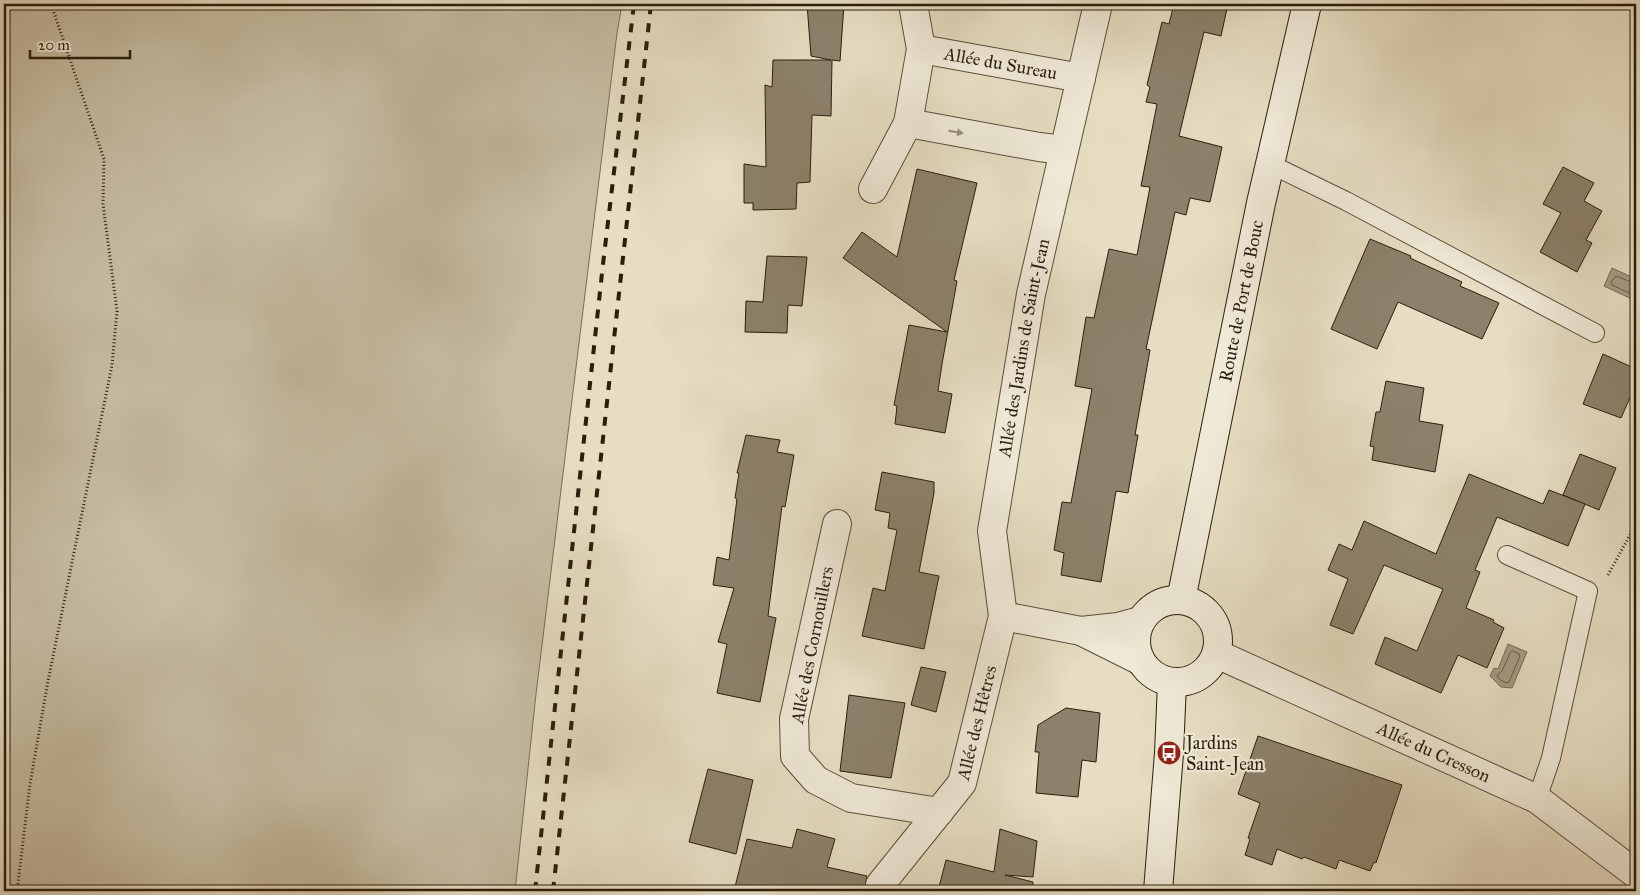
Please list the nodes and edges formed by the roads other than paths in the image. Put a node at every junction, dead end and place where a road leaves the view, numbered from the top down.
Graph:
1 (913, 4) edge
2 (1098, 4) edge
3 (1307, 4) edge
4 (921, 49) junction
5 (1081, 78) junction
6 (908, 123) junction
7 (1064, 150) junction
8 (1270, 164) junction
9 (873, 189) dead end
10 (1595, 332) dead end
11 (837, 524) dead end
12 (1507, 555) dead end
13 (1180, 600) junction
14 (1004, 616) junction
15 (1140, 621) junction
16 (1081, 632) junction
17 (1217, 654) junction
18 (1139, 660) junction
19 (1172, 683) junction
20 (1537, 799) junction
21 (940, 812) junction
22 (1636, 874) edge
23 (878, 891) edge
24 (1158, 891) edge

1 - 4 street, Allée du Sureau
2 - 5 street, Allée des Jardins de Saint-Jean
3 - 8 street, Route de Port de Bouc
4 - 5 street, Allée du Sureau
4 - 6 street, Allée du Sureau
5 - 7 street, Allée des Jardins de Saint-Jean
6 -> 7 street
6 - 9 street, Allée du Sureau
7 - 14 street, Allée des Jardins de Saint-Jean
8 - 10 lane
8 - 13 street, Route de Port de Bouc
11 - 21 street, Allée des Cornouillers
12 - 20 lane
13 - 15 street
13 - 17 street
14 - 16 street
14 - 21 street, Allée des Hêtres
15 - 16 street
15 - 18 street
16 - 18 street
17 - 19 street
17 - 20 street, Allée du Cresson
18 - 19 street
19 - 24 street
20 - 22 street, Allée du Cresson
21 - 23 street, Allée des Hêtres

